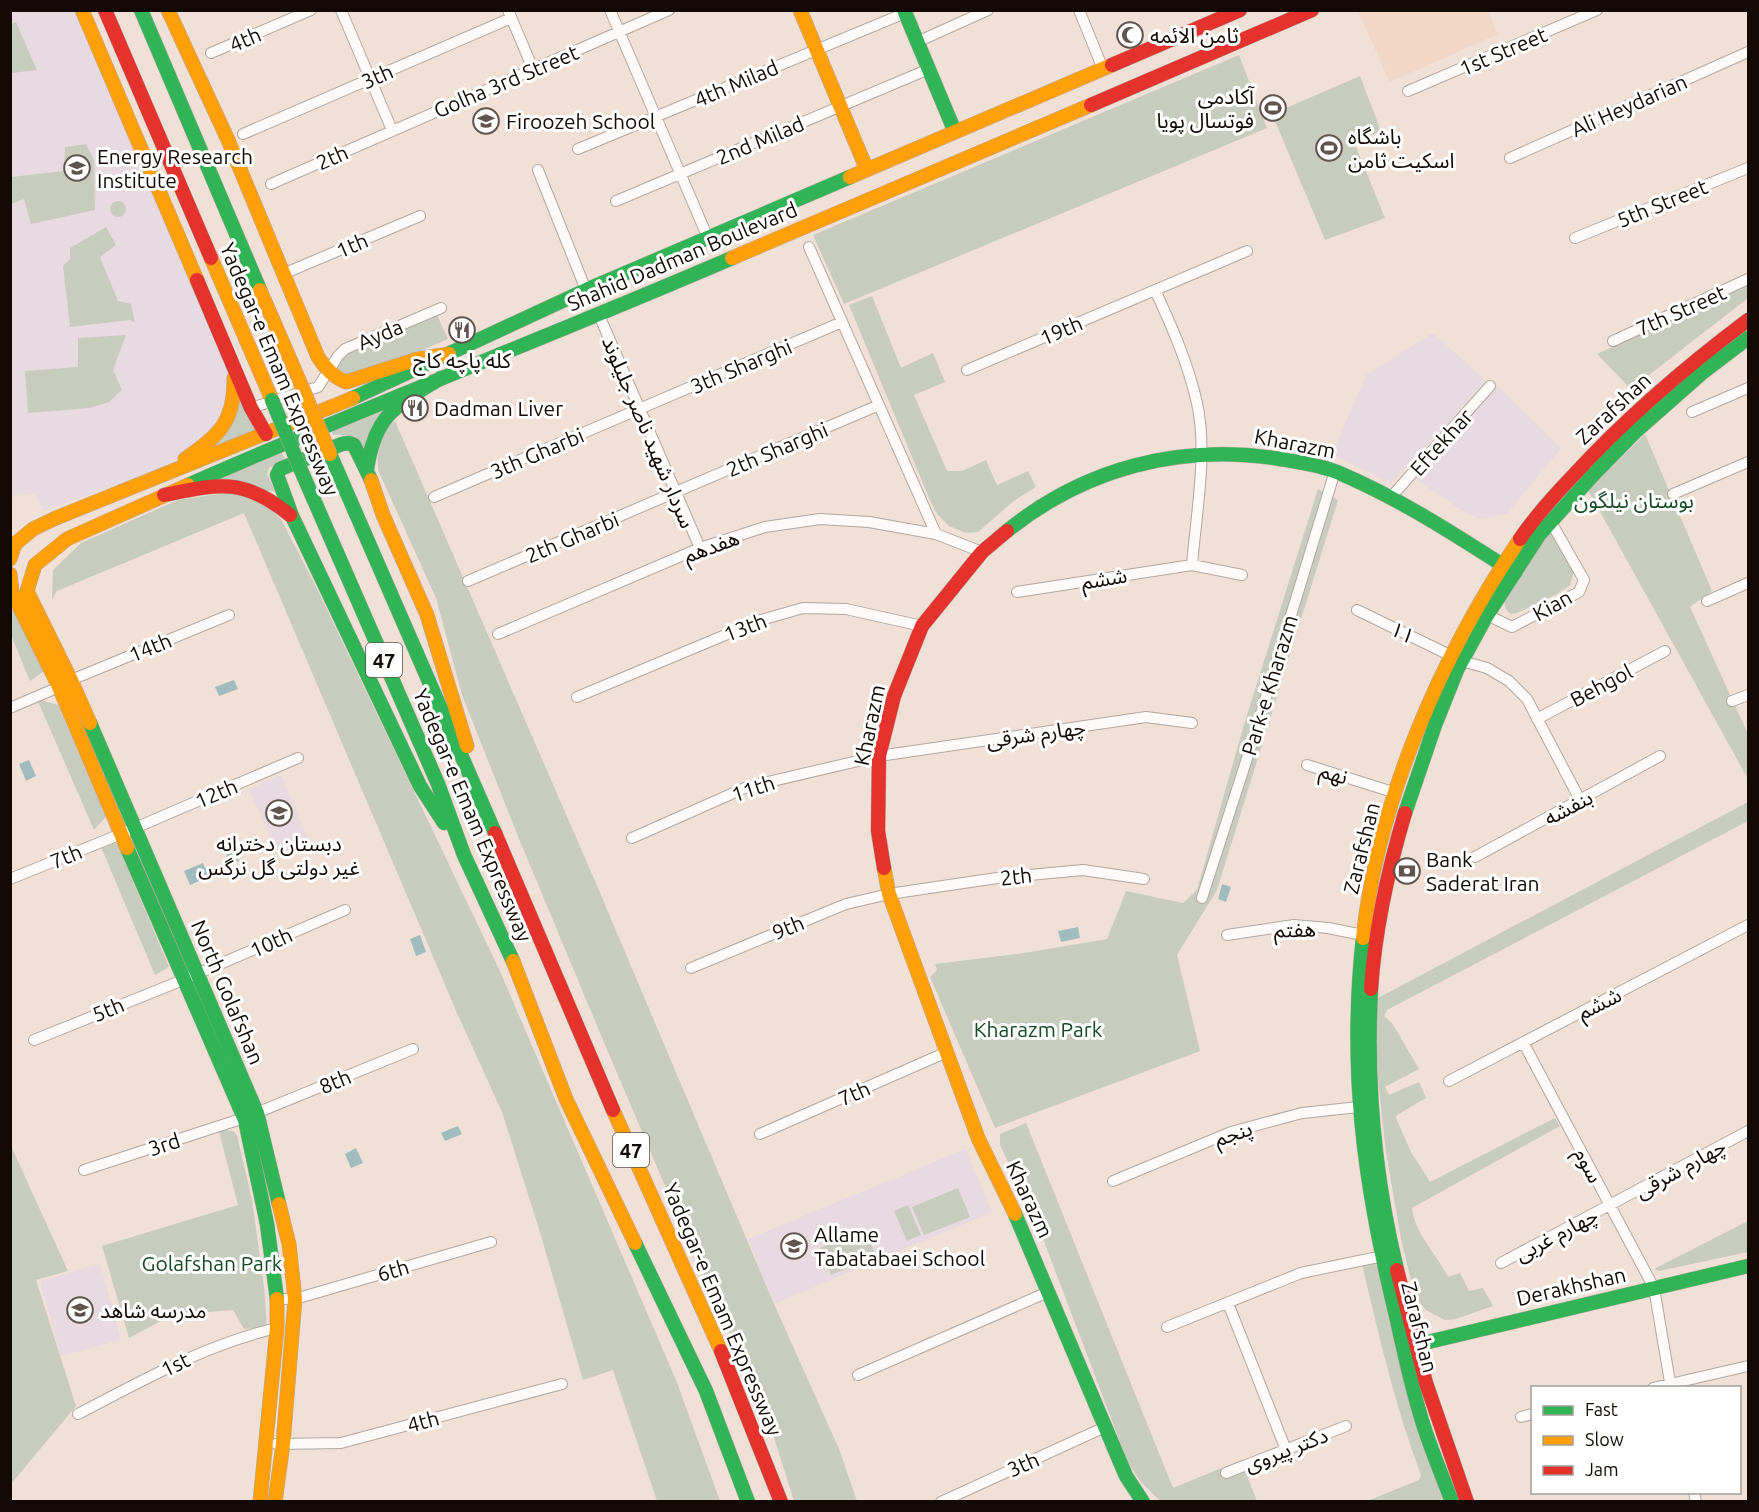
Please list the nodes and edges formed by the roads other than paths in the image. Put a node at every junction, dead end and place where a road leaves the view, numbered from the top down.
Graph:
1 (82, 10) edge
2 (105, 10) edge
3 (141, 10) edge
4 (168, 10) edge
5 (177, 10) edge
6 (311, 10) edge
7 (341, 10) edge
8 (610, 10) edge
9 (669, 10) edge
10 (800, 10) edge
11 (988, 10) edge
12 (1240, 10) edge
13 (1312, 10) edge
14 (1597, 10) edge
15 (1081, 11) edge
16 (904, 12) edge
17 (509, 14) edge
18 (619, 32) junction
19 (917, 42) junction
20 (816, 50) junction
21 (1749, 52) edge
22 (211, 53) dead end
23 (192, 60) junction
24 (533, 69) junction
25 (928, 69) junction
26 (1103, 69) junction
27 (370, 79) junction
28 (1408, 91) dead end
29 (840, 106) junction
30 (656, 116) junction
31 (392, 130) junction
32 (955, 132) junction
33 (243, 134) dead end
34 (578, 148) dead end
35 (1510, 158) dead end
36 (1749, 168) edge
37 (538, 170) dead end
38 (867, 170) junction
39 (680, 173) junction
40 (271, 184) dead end
41 (616, 201) dead end
42 (420, 216) dead end
43 (708, 238) junction
44 (1575, 238) dead end
45 (809, 247) dead end
46 (1247, 251) dead end
47 (283, 274) junction
48 (1749, 279) edge
49 (586, 290) junction
50 (1155, 290) junction
51 (441, 308) dead end
52 (599, 315) junction
53 (1749, 320) edge
54 (842, 322) junction
55 (1749, 338) edge
56 (1613, 341) dead end
57 (449, 354) junction
58 (233, 366) junction
59 (967, 370) dead end
60 (329, 372) junction
61 (441, 378) junction
62 (1490, 386) dead end
63 (1749, 388) edge
64 (879, 405) junction
65 (251, 408) junction
66 (640, 410) junction
67 (1692, 412) dead end
68 (266, 434) junction
69 (1201, 454) junction
70 (1749, 462) edge
71 (367, 469) junction
72 (1335, 471) junction
73 (158, 476) junction
74 (676, 492) junction
75 (1673, 494) dead end
76 (164, 495) junction
77 (434, 497) dead end
78 (1391, 497) junction
79 (292, 516) junction
80 (56, 518) junction
81 (1551, 522) junction
82 (936, 534) junction
83 (67, 539) junction
84 (700, 548) junction
85 (982, 552) junction
86 (10, 559) edge
87 (1192, 564) junction
88 (1509, 569) junction
89 (10, 574) edge
90 (1242, 575) dead end
91 (468, 581) dead end
92 (1749, 583) edge
93 (1017, 592) dead end
94 (1707, 601) dead end
95 (1357, 610) dead end
96 (229, 615) dead end
97 (1487, 615) junction
98 (922, 626) junction
99 (498, 634) dead end
100 (1665, 651) dead end
101 (1456, 657) junction
102 (65, 683) junction
103 (1749, 695) edge
104 (577, 697) dead end
105 (1732, 701) dead end
106 (10, 708) edge
107 (1537, 719) junction
108 (1192, 723) dead end
109 (879, 756) junction
110 (1660, 756) dead end
111 (298, 758) dead end
112 (1307, 765) dead end
113 (1396, 793) junction
114 (480, 798) junction
115 (1580, 801) junction
116 (135, 828) junction
117 (121, 834) junction
118 (632, 838) dead end
119 (464, 855) junction
120 (1475, 857) dead end
121 (10, 879) edge
122 (1144, 879) dead end
123 (889, 894) junction
124 (1202, 898) dead end
125 (345, 910) dead end
126 (1749, 925) edge
127 (1227, 935) dead end
128 (1363, 935) junction
129 (690, 968) dead end
130 (198, 974) junction
131 (183, 980) junction
132 (34, 1040) dead end
133 (1523, 1042) junction
134 (413, 1049) dead end
135 (947, 1052) junction
136 (1449, 1081) dead end
137 (1359, 1107) junction
138 (251, 1115) junction
139 (1749, 1131) edge
140 (760, 1134) dead end
141 (84, 1170) dead end
142 (1113, 1181) dead end
143 (1611, 1206) junction
144 (491, 1242) dead end
145 (1387, 1255) junction
146 (1501, 1263) dead end
147 (1749, 1266) edge
148 (1654, 1288) junction
149 (1048, 1292) junction
150 (277, 1299) junction
151 (295, 1299) junction
152 (1228, 1303) junction
153 (1167, 1327) dead end
154 (277, 1328) junction
155 (1410, 1346) junction
156 (1749, 1366) edge
157 (858, 1375) dead end
158 (562, 1384) dead end
159 (1671, 1386) edge
160 (78, 1414) dead end
161 (1531, 1414) edge
162 (1521, 1417) dead end
163 (1346, 1426) dead end
164 (1105, 1427) junction
165 (267, 1444) junction
166 (283, 1444) junction
167 (1286, 1450) junction
168 (1226, 1473) dead end
169 (260, 1502) edge
170 (275, 1502) edge
171 (748, 1502) edge
172 (781, 1502) edge
173 (941, 1502) edge
174 (1143, 1502) edge
175 (1452, 1502) edge
176 (1467, 1502) edge

1 - 58 main road
2 - 119 main road, Yadegar-e Emam Expressway / 47, bridge
3 - 114 main road, Yadegar-e Emam Expressway / 47, bridge
4 - 23 main road
5 - 23 main road
6 - 22 street, 4th
7 - 27 street
8 - 18 street
9 - 18 street, Golha 3rd Street
10 - 20 main road
11 - 19 street
12 - 26 main road, Shahid Dadman Boulevard
13 - 52 main road, Shahid Dadman Boulevard
14 - 28 street, 1st Street
15 - 26 street
16 - 19 main road
16 - 20 street, 4th Milad
17 - 24 street
17 - 27 street, 3th
18 - 24 street, Golha 3rd Street
18 - 30 street
19 - 25 main road
20 - 29 main road
20 - 30 street, 4th Milad
21 - 35 street, Ali Heydarian
23 - 47 main road
24 - 31 street, Golha 3rd Street
25 - 29 street, 2nd Milad
25 - 32 main road
26 - 32 main road, Shahid Dadman Boulevard
27 - 31 street
27 - 33 street, 3th
29 - 38 main road
29 - 39 street, 2nd Milad
30 - 34 street, 4th Milad
30 - 39 street
31 - 40 street, 2th
32 - 38 main road, Shahid Dadman Boulevard
36 - 44 street, 5th Street
37 - 49 street
38 - 43 main road, Shahid Dadman Boulevard
39 - 41 street, 2nd Milad
39 - 43 street
42 - 47 street, 1th
43 - 49 main road, Shahid Dadman Boulevard
45 - 54 street
46 - 50 street, 19th
47 - 60 main road
48 - 56 street, 7th Street
49 - 57 main road, Shahid Dadman Boulevard
50 - 59 street, 19th
50 - 69 street
51 - 60 street, Ayda
52 - 61 main road, Shahid Dadman Boulevard
52 - 66 street, سردار شهید ناصر جلیلوند
53 - 88 main road, Zarafshan
54 - 64 street
54 - 66 street, 3th Sharghi
55 - 81 main road, Zarafshan
57 - 60 main road
57 - 68 main road, Shahid Dadman Boulevard
58 - 65 main road
58 - 73 main road
60 - 65 street, Ayda
61 - 71 main road
61 - 76 main road, Shahid Dadman Boulevard
62 - 78 street, Eftekhar
63 - 67 street
64 - 74 street, 2th Sharghi
64 - 82 street
65 - 68 main road
66 - 74 street, سردار شهید ناصر جلیلوند
66 - 77 street, 3th Gharbi
68 - 73 main road, Shahid Dadman Boulevard
69 - 72 main road, Kharazm
69 - 85 main road, Kharazm
69 - 87 street
70 - 75 street
71 - 79 main road
71 - 114 main road
72 - 78 main road, Kharazm
72 - 124 street, Park-e Kharazm
73 - 80 main road, Shahid Dadman Boulevard
74 - 84 street, سردار شهید ناصر جلیلوند
74 - 91 street, 2th Gharbi
76 - 79 main road
76 - 83 main road, Shahid Dadman Boulevard
78 - 88 main road, Kharazm
79 - 119 main road
80 - 83 main road
80 - 86 main road
81 - 88 main road, Zarafshan
81 - 97 street, Kian
82 - 84 street, هفدهم
82 - 85 street, هفدهم
83 - 102 main road, North Golafshan
84 - 99 street, هفدهم
85 - 98 main road, Kharazm
87 - 90 street, ششم
87 - 93 street, ششم
88 - 97 main road, Zarafshan
88 - 101 main road, Zarafshan
89 - 102 main road, North Golafshan
92 - 94 street
95 - 101 street, ۱۱
96 - 102 street, 14th
97 - 101 main road, Zarafshan
98 - 104 street, 13th
98 - 109 main road, Kharazm
100 - 107 street, Behgol
101 - 107 street, ۱۱
101 - 113 main road, Zarafshan
101 - 145 main road, Zarafshan
102 - 106 street
102 - 116 main road, North Golafshan
102 - 117 main road, North Golafshan
103 - 105 street
107 - 115 street, ۱۱
108 - 109 street, چهارم شرقی
109 - 118 street, 11th
109 - 123 main road, Kharazm
110 - 115 street, بنفشه
111 - 116 street, 12th
112 - 113 street, نهم
113 - 128 main road, Zarafshan
114 - 172 main road, Yadegar-e Emam Expressway / 47
115 - 120 street, بنفشه
116 - 117 street, 12th
116 - 130 main road, North Golafshan
117 - 121 street, 7th
117 - 131 main road, North Golafshan
119 - 171 main road, Yadegar-e Emam Expressway / 47
122 - 123 street, 2th
123 - 129 street, 9th
123 - 135 main road, Kharazm
125 - 130 street, 10th
126 - 133 street, ششم
127 - 128 street, هفتم
128 - 137 main road, Zarafshan
130 - 131 street, 10th
130 - 138 main road, North Golafshan
131 - 132 street, 5th
131 - 138 main road, North Golafshan
133 - 136 street, ششم
133 - 143 street, سوم
134 - 138 street, 8th
135 - 140 street, 7th
135 - 149 main road, Kharazm
137 - 142 street, پنجم
137 - 145 main road, Zarafshan
138 - 141 street, 3rd
138 - 150 main road, North Golafshan
138 - 151 main road, North Golafshan
139 - 143 street, چهارم شرقی
143 - 146 street, چهارم غربی
143 - 148 street, سوم
144 - 151 street, 6th
145 - 152 street
145 - 155 main road, Zarafshan
147 - 148 main road, Derakhshan
148 - 155 main road, Derakhshan
148 - 159 street, سوم
149 - 157 street
149 - 164 main road, Kharazm
150 - 151 street, 6th
150 - 154 main road, North Golafshan
151 - 166 main road, North Golafshan
152 - 153 street
152 - 167 street
154 - 160 street, 1st
154 - 165 main road, North Golafshan
155 - 175 main road, Zarafshan
155 - 176 main road, Zarafshan
156 - 159 street
158 - 166 street, 4th
161 - 162 street
163 - 167 street, دکتر پیروی
164 - 173 street, 3th
164 - 174 main road, Kharazm
165 - 166 street, 4th
165 - 169 main road, North Golafshan
166 - 170 main road, North Golafshan
167 - 168 street, دکتر پیروی

